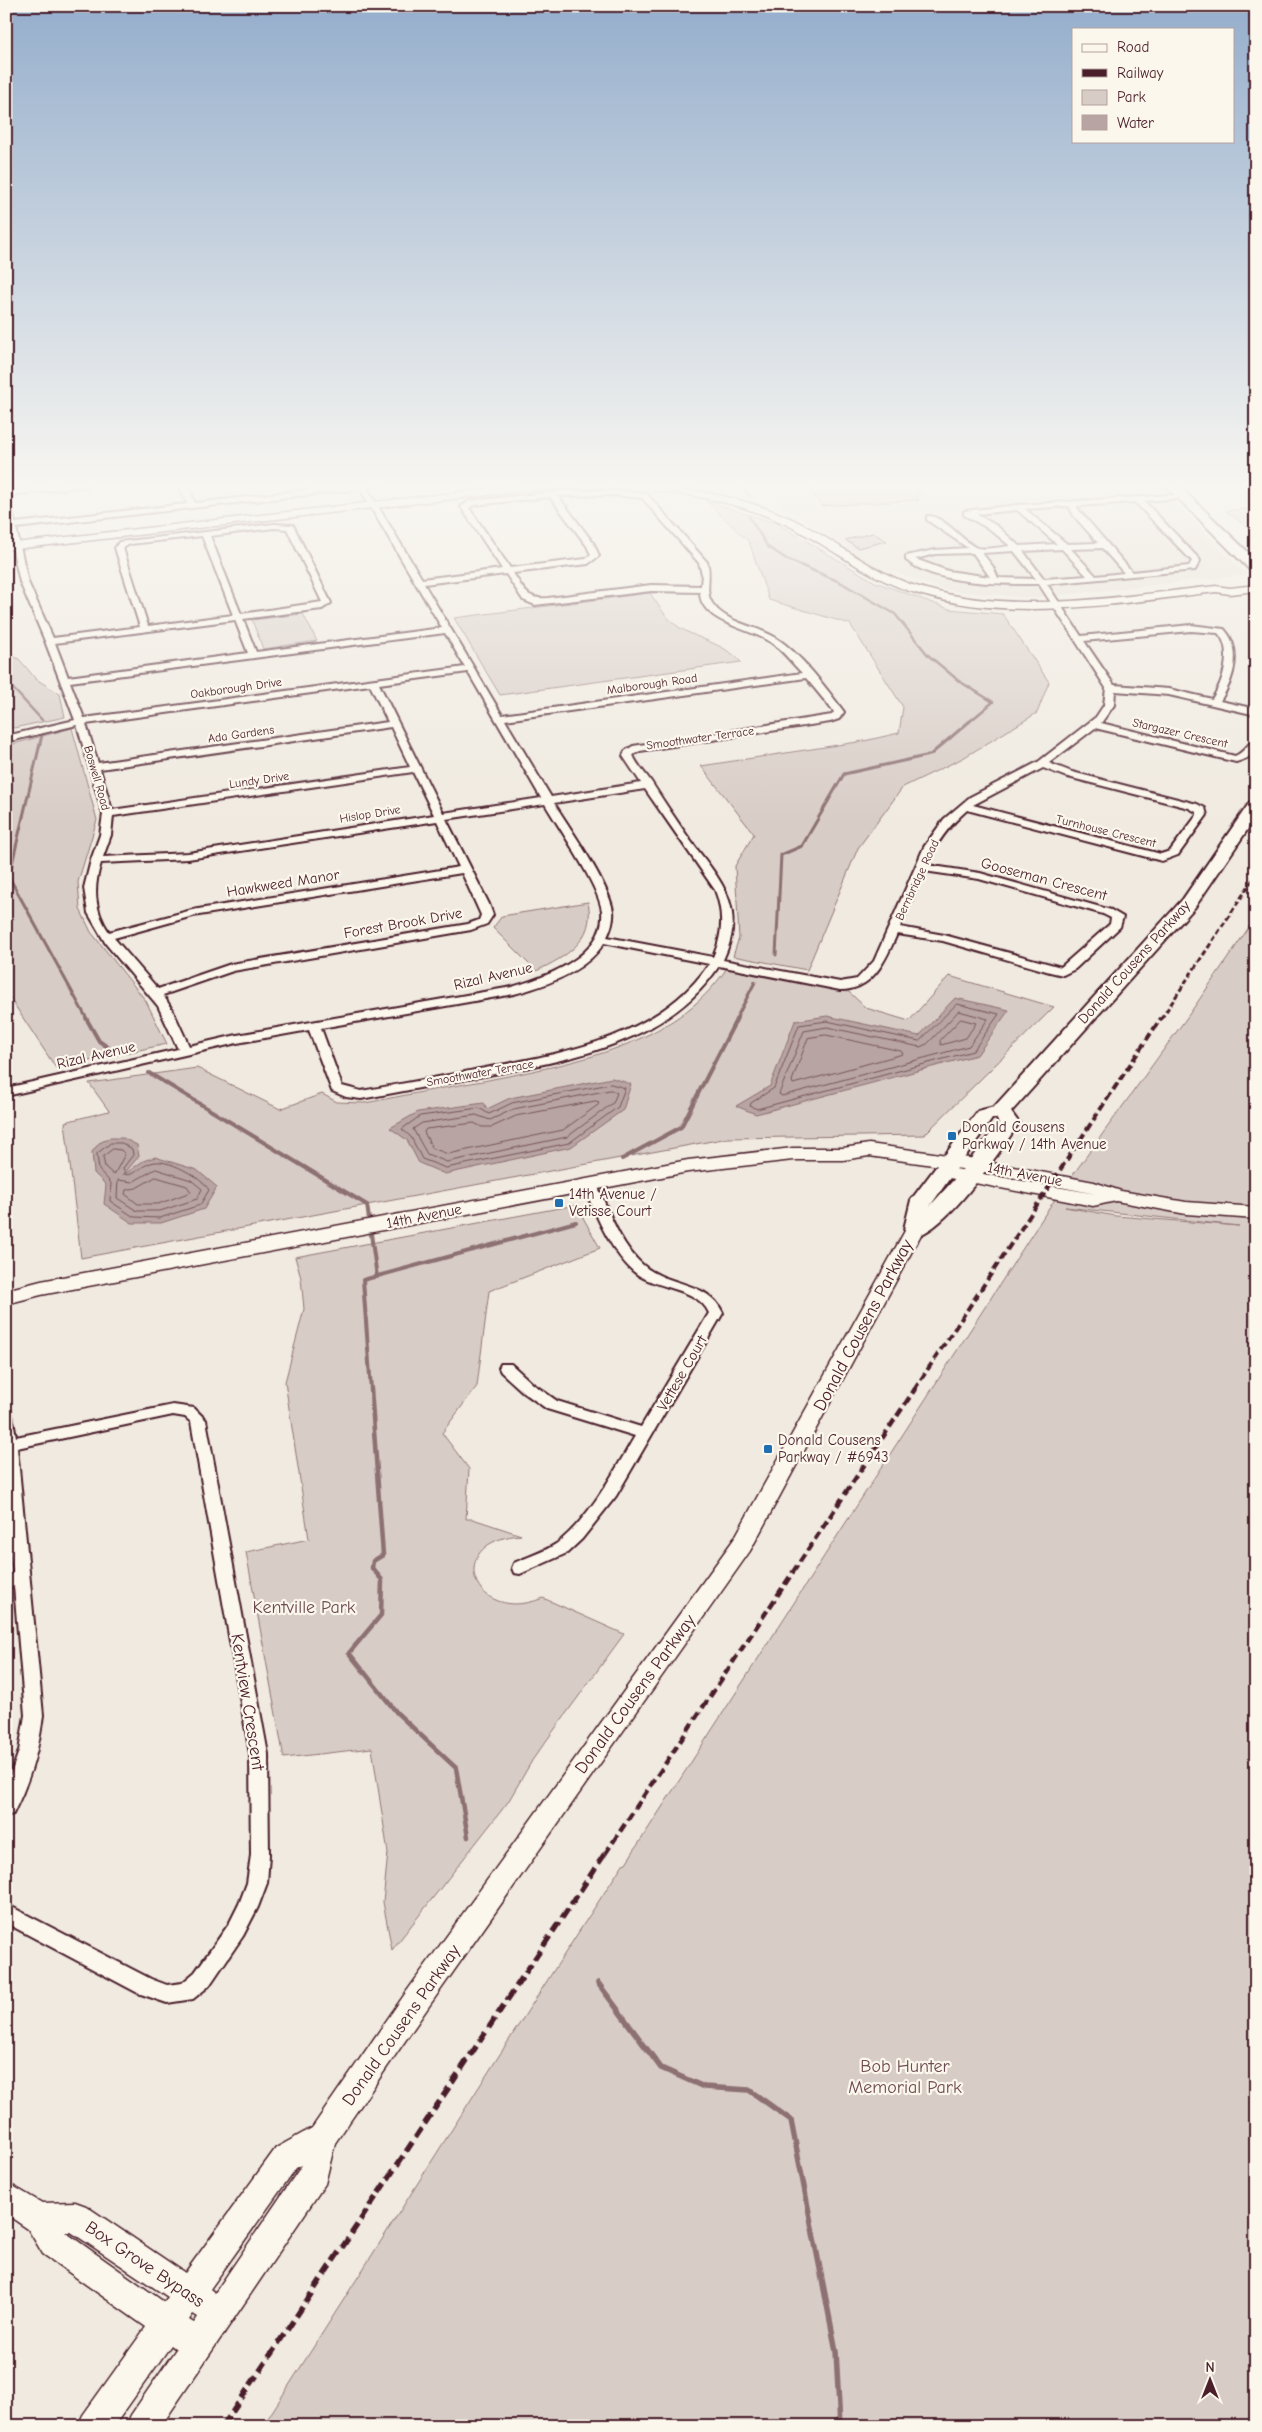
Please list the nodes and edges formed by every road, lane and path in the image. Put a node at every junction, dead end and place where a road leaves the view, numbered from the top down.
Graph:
1 (31, 597) edge
2 (135, 597) edge
3 (230, 597) edge
4 (325, 597) edge
5 (429, 597) edge
6 (526, 597) edge
7 (572, 597) edge
8 (705, 597) edge
9 (955, 597) edge
10 (1053, 597) edge
11 (1137, 597) edge
12 (1058, 606) junction
13 (238, 617) junction
14 (145, 629) junction
15 (448, 630) junction
16 (1080, 639) junction
17 (50, 641) junction
18 (253, 655) junction
19 (471, 669) junction
20 (807, 675) junction
21 (65, 680) junction
22 (373, 682) junction
23 (1111, 688) junction
24 (1215, 702) junction
25 (1256, 712) edge
26 (500, 718) junction
27 (80, 722) junction
28 (393, 724) junction
29 (1092, 724) junction
30 (6, 739) edge
31 (1256, 743) edge
32 (1042, 764) junction
33 (92, 767) junction
34 (414, 769) junction
35 (648, 786) junction
36 (548, 801) junction
37 (1256, 805) edge
38 (966, 806) junction
39 (108, 814) junction
40 (439, 817) junction
41 (96, 860) junction
42 (920, 867) junction
43 (466, 869) junction
44 (894, 930) junction
45 (107, 936) junction
46 (601, 939) junction
47 (716, 962) junction
48 (156, 994) junction
49 (314, 1026) junction
50 (184, 1051) junction
51 (6, 1092) edge
52 (1001, 1110) junction
53 (948, 1167) junction
54 (972, 1171) junction
55 (590, 1185) junction
56 (1256, 1213) edge
57 (915, 1229) junction
58 (6, 1297) edge
59 (506, 1368) dead end
60 (6, 1414) edge
61 (646, 1434) junction
62 (8, 1445) edge
63 (520, 1568) dead end
64 (14, 1580) edge
65 (6, 1808) edge
66 (6, 1913) edge
67 (322, 2138) junction
68 (6, 2197) edge
69 (39, 2218) junction
70 (188, 2292) junction
71 (220, 2314) junction
72 (167, 2322) junction
73 (198, 2345) junction
74 (94, 2426) edge
75 (142, 2426) edge

1 - 17 street, Boswell Road
2 - 14 street
3 - 13 street
4 - 13 street
5 - 15 street, Rizal Avenue
6 - 7 street
8 - 20 street, Smoothwater Terrace
9 - 12 street
10 - 12 street
11 - 12 street
12 - 16 street
13 - 14 street
13 - 18 street
14 - 17 street
15 - 18 street
15 - 19 street, Rizal Avenue
16 - 23 street
16 - 24 street
17 - 21 street, Boswell Road
18 - 21 street
19 - 22 street, Oakborough Drive
19 - 26 street, Rizal Avenue
20 - 26 street, Malborough Road
20 - 35 street, Smoothwater Terrace
21 - 27 street, Boswell Road
22 - 27 street, Oakborough Drive
22 - 28 street, Forest Brook Drive
23 - 24 street
23 - 29 street, Bernbridge Road
24 - 25 street
26 - 36 street, Rizal Avenue
27 - 30 street, Oakborough Drive
27 - 33 street, Boswell Road
28 - 33 street, Ada Gardens
28 - 34 street, Forest Brook Drive
29 - 31 street, Stargazer Crescent
29 - 32 street, Bernbridge Road
32 - 38 street, Bernbridge Road
32 - 38 street, Turnhouse Crescent
33 - 39 street, Boswell Road
34 - 39 street, Lundy Drive
34 - 40 street, Forest Brook Drive
35 - 36 street, Hislop Drive
35 - 47 street, Smoothwater Terrace
36 - 40 street, Hislop Drive
36 - 46 street, Rizal Avenue
37 - 52 main road, Donald Cousens Parkway
38 - 42 street, Bernbridge Road
39 - 41 street, Boswell Road
40 - 41 street, Hislop Drive
40 - 43 street, Forest Brook Drive
41 - 45 street, Boswell Road
42 - 44 street, Bernbridge Road
42 - 44 street, Gooseman Crescent
43 - 45 street, Hawkweed Manor
43 - 48 street, Forest Brook Drive
44 - 47 street, Bernbridge Road
45 - 48 street, Boswell Road
46 - 47 street, Bernbridge Road
46 - 49 street, Rizal Avenue
47 - 49 street, Smoothwater Terrace
48 - 50 street, Boswell Road
49 - 50 street, Rizal Avenue
50 - 51 street, Rizal Avenue
52 - 53 main road, Donald Cousens Parkway
52 - 54 main road, Donald Cousens Parkway
53 - 54 main road, 14th Avenue
53 - 55 main road, 14th Avenue
53 - 57 main road, Donald Cousens Parkway
54 - 56 street, 14th Avenue
54 - 57 main road, Donald Cousens Parkway
55 - 58 main road, 14th Avenue
55 - 61 street, Vettese Court
57 - 67 main road, Donald Cousens Parkway
59 - 61 street
60 - 62 street
61 - 63 street, Vettese Court
62 - 64 street
62 - 66 street, Kentview Crescent
64 - 65 street
67 - 70 main road, Donald Cousens Parkway
67 - 71 main road, Donald Cousens Parkway
68 - 69 main road
69 - 70 main road, Box Grove Bypass
69 - 72 main road
70 - 71 main road, Box Grove Bypass
70 - 72 main road, Donald Cousens Parkway
71 - 73 main road, Donald Cousens Parkway
72 - 73 main road
72 - 74 main road, Donald Cousens Parkway
73 - 75 main road, Donald Cousens Parkway

